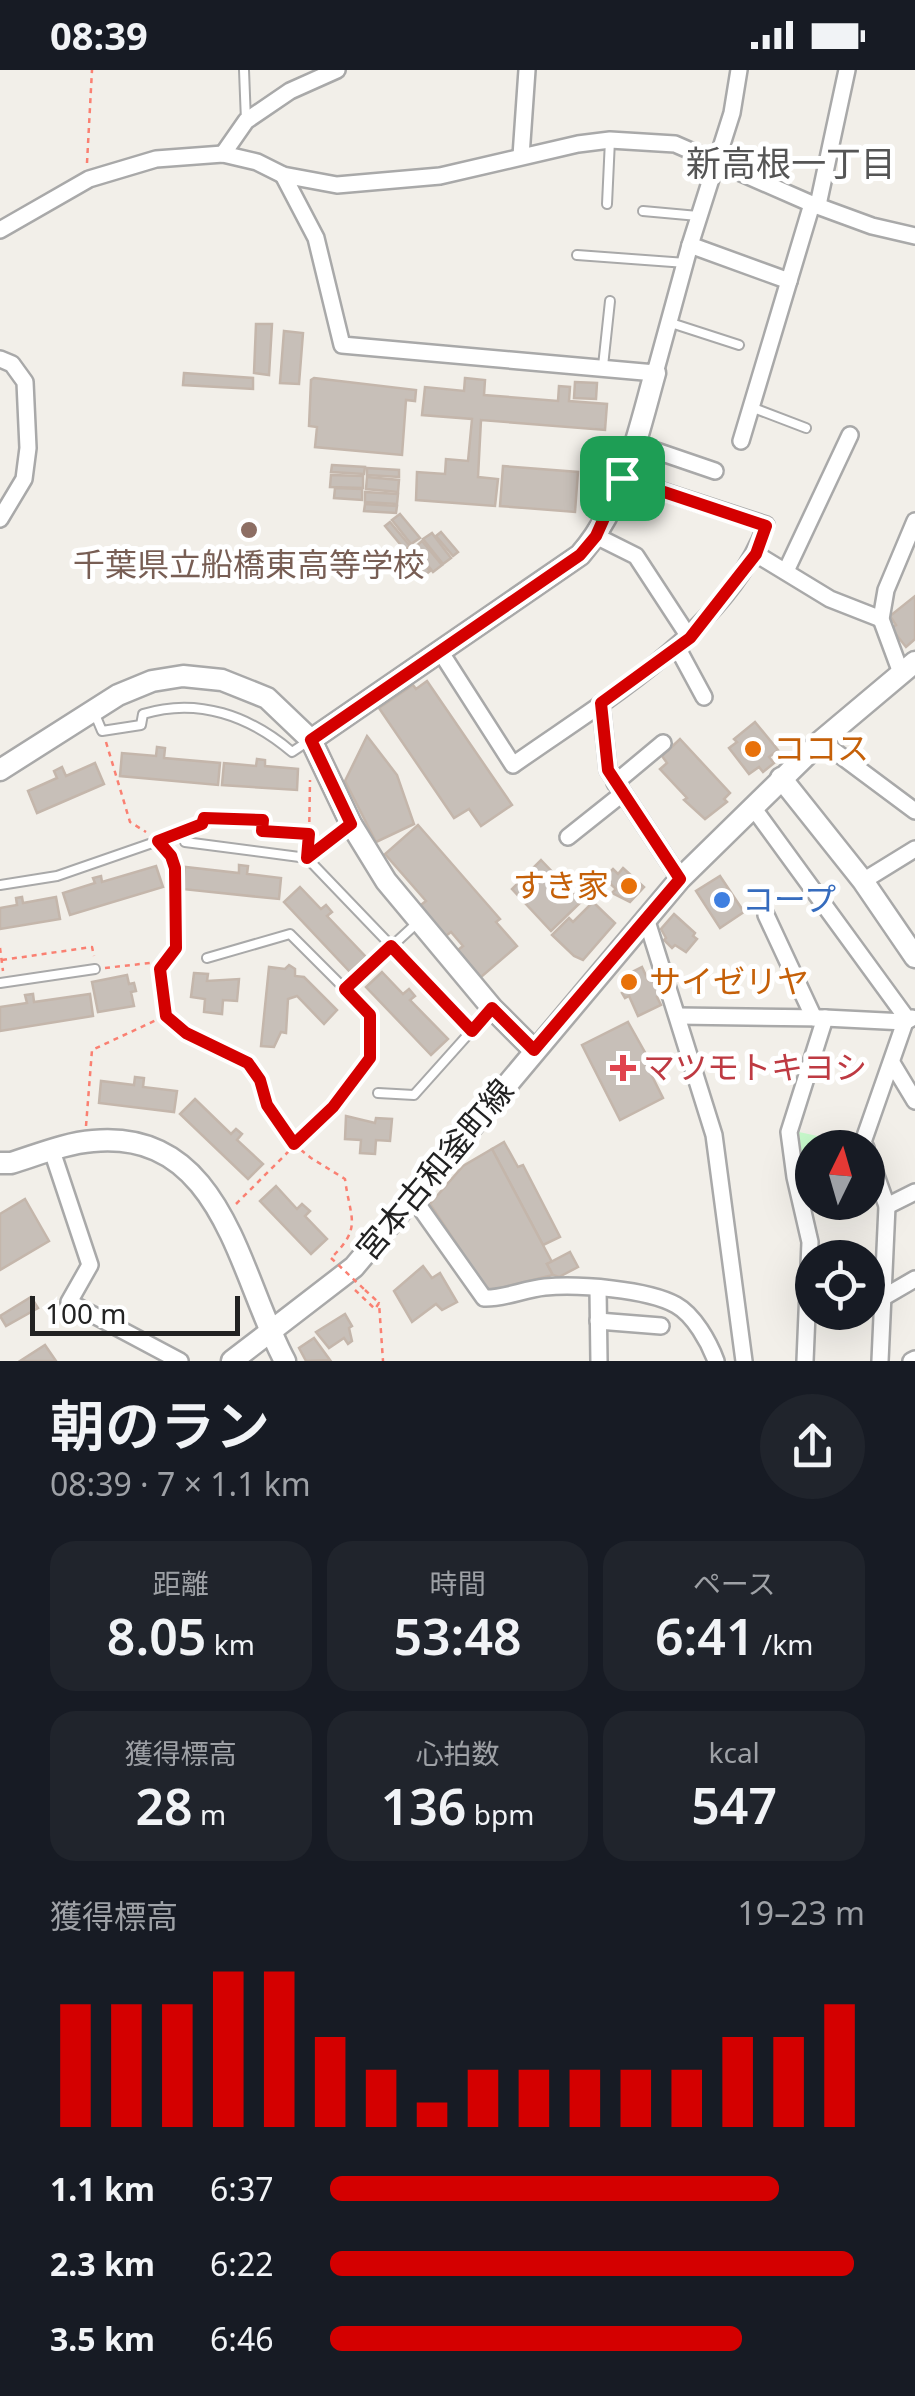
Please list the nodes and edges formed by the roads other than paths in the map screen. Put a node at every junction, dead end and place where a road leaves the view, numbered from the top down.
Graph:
1 (244, 70) edge
2 (337, 70) edge
3 (527, 70) edge
4 (738, 70) edge
5 (847, 70) edge
6 (246, 121) junction
7 (610, 140) junction
8 (223, 154) junction
9 (521, 156) junction
10 (716, 161) junction
11 (284, 175) junction
12 (607, 204) dead end
13 (815, 205) junction
14 (643, 211) dead end
15 (700, 216) junction
16 (0, 230) edge
17 (915, 236) edge
18 (690, 245) junction
19 (577, 255) dead end
20 (686, 263) junction
21 (789, 281) junction
22 (610, 301) dead end
23 (668, 322) junction
24 (739, 345) dead end
25 (0, 359) edge
26 (603, 366) junction
27 (654, 373) junction
28 (751, 407) junction
29 (806, 428) dead end
30 (850, 434) dead end
31 (741, 441) dead end
32 (636, 444) junction
33 (714, 471) dead end
34 (622, 478) junction
35 (0, 519) edge
36 (915, 521) edge
37 (596, 536) junction
38 (756, 554) junction
39 (786, 571) junction
40 (880, 619) junction
41 (683, 642) junction
42 (440, 650) junction
43 (908, 668) edge
44 (704, 697) dead end
45 (601, 703) junction
46 (94, 711) junction
47 (311, 740) junction
48 (820, 741) junction
49 (664, 743) dead end
50 (0, 770) edge
51 (782, 778) junction
52 (618, 788) junction
53 (752, 806) junction
54 (915, 811) edge
55 (351, 824) junction
56 (568, 837) dead end
57 (158, 841) road end
58 (185, 842) dead end
59 (915, 848) edge
60 (307, 858) junction
61 (680, 879) junction
62 (863, 882) junction
63 (0, 885) edge
64 (766, 916) dead end
65 (646, 918) junction
66 (419, 921) junction
67 (908, 934) edge
68 (391, 946) junction
69 (915, 957) edge
70 (207, 958) dead end
71 (96, 969) dead end
72 (2, 983) edge
73 (492, 1008) junction
74 (678, 1016) junction
75 (820, 1018) junction
76 (909, 1019) edge
77 (472, 1031) junction
78 (534, 1050) junction
79 (892, 1063) junction
80 (378, 1093) dead end
81 (915, 1102) edge
82 (868, 1130) edge
83 (52, 1150) junction
84 (0, 1163) edge
85 (915, 1192) edge
86 (414, 1199) junction
87 (885, 1201) edge
88 (887, 1206) junction
89 (885, 1267) edge
90 (915, 1279) edge
91 (598, 1289) junction
92 (885, 1296) edge
93 (598, 1321) junction
94 (662, 1326) dead end
95 (882, 1330) edge
96 (270, 1334) junction
97 (180, 1361) edge
98 (232, 1361) edge
99 (285, 1361) edge
100 (599, 1361) edge
101 (716, 1361) edge
102 (744, 1361) edge
103 (805, 1361) edge
104 (880, 1361) edge

1 - 6 lane
2 - 6 street
3 - 9 street
4 - 10 street
5 - 13 street
6 - 8 street
7 - 9 street
7 - 10 street
7 - 12 lane
8 - 11 street
8 - 16 street
9 - 11 street
10 - 13 street
10 - 15 street
11 - 26 street
13 - 17 street
13 - 21 street
14 - 15 lane
15 - 18 street
18 - 20 street
18 - 21 street
19 - 20 lane
20 - 23 street
21 - 28 street
22 - 26 lane
23 - 24 lane
23 - 27 street
25 - 35 street
26 - 27 street
27 - 32 street
28 - 29 lane
28 - 31 street
30 - 39 street
32 - 33 street
32 - 34 street
34 - 37 street
34 - 38 street
36 - 40 street
37 - 41 street
37 - 42 street
38 - 39 street
38 - 41 street
39 - 40 street
40 - 43 street
41 - 44 street
41 - 45 street
42 - 45 street
42 - 47 street
43 - 48 street, 宮本古和釜町線
45 - 52 street
46 - 47 street
46 - 47 lane
46 - 50 street
47 - 55 street
48 - 51 street, 宮本古和釜町線
48 - 54 street
49 - 52 street
51 - 53 street, 宮本古和釜町線
51 - 62 street
52 - 56 street
52 - 61 street
53 - 61 street, 宮本古和釜町線
53 - 76 street
55 - 60 lane
55 - 66 street
57 - 63 lane
58 - 60 lane
59 - 62 street
60 - 68 lane
61 - 65 street, 宮本古和釜町線
62 - 67 street
64 - 75 street
65 - 74 street
65 - 78 street, 宮本古和釜町線
66 - 68 lane
66 - 73 street
67 - 69 street
68 - 70 lane
68 - 77 lane
71 - 72 lane
73 - 77 lane
73 - 78 street
74 - 75 street
74 - 102 street
75 - 76 street
75 - 103 street
76 - 79 street
77 - 80 lane
78 - 86 street, 宮本古和釜町線
79 - 81 street
79 - 82 street
83 - 84 street
83 - 96 street
83 - 97 street
85 - 88 street
86 - 91 street
86 - 96 street, 宮本古和釜町線
87 - 88 street
88 - 89 street
90 - 92 street
91 - 93 street
91 - 101 street
93 - 94 street
93 - 100 street
95 - 104 street
96 - 98 street, 宮本古和釜町線
96 - 99 street

